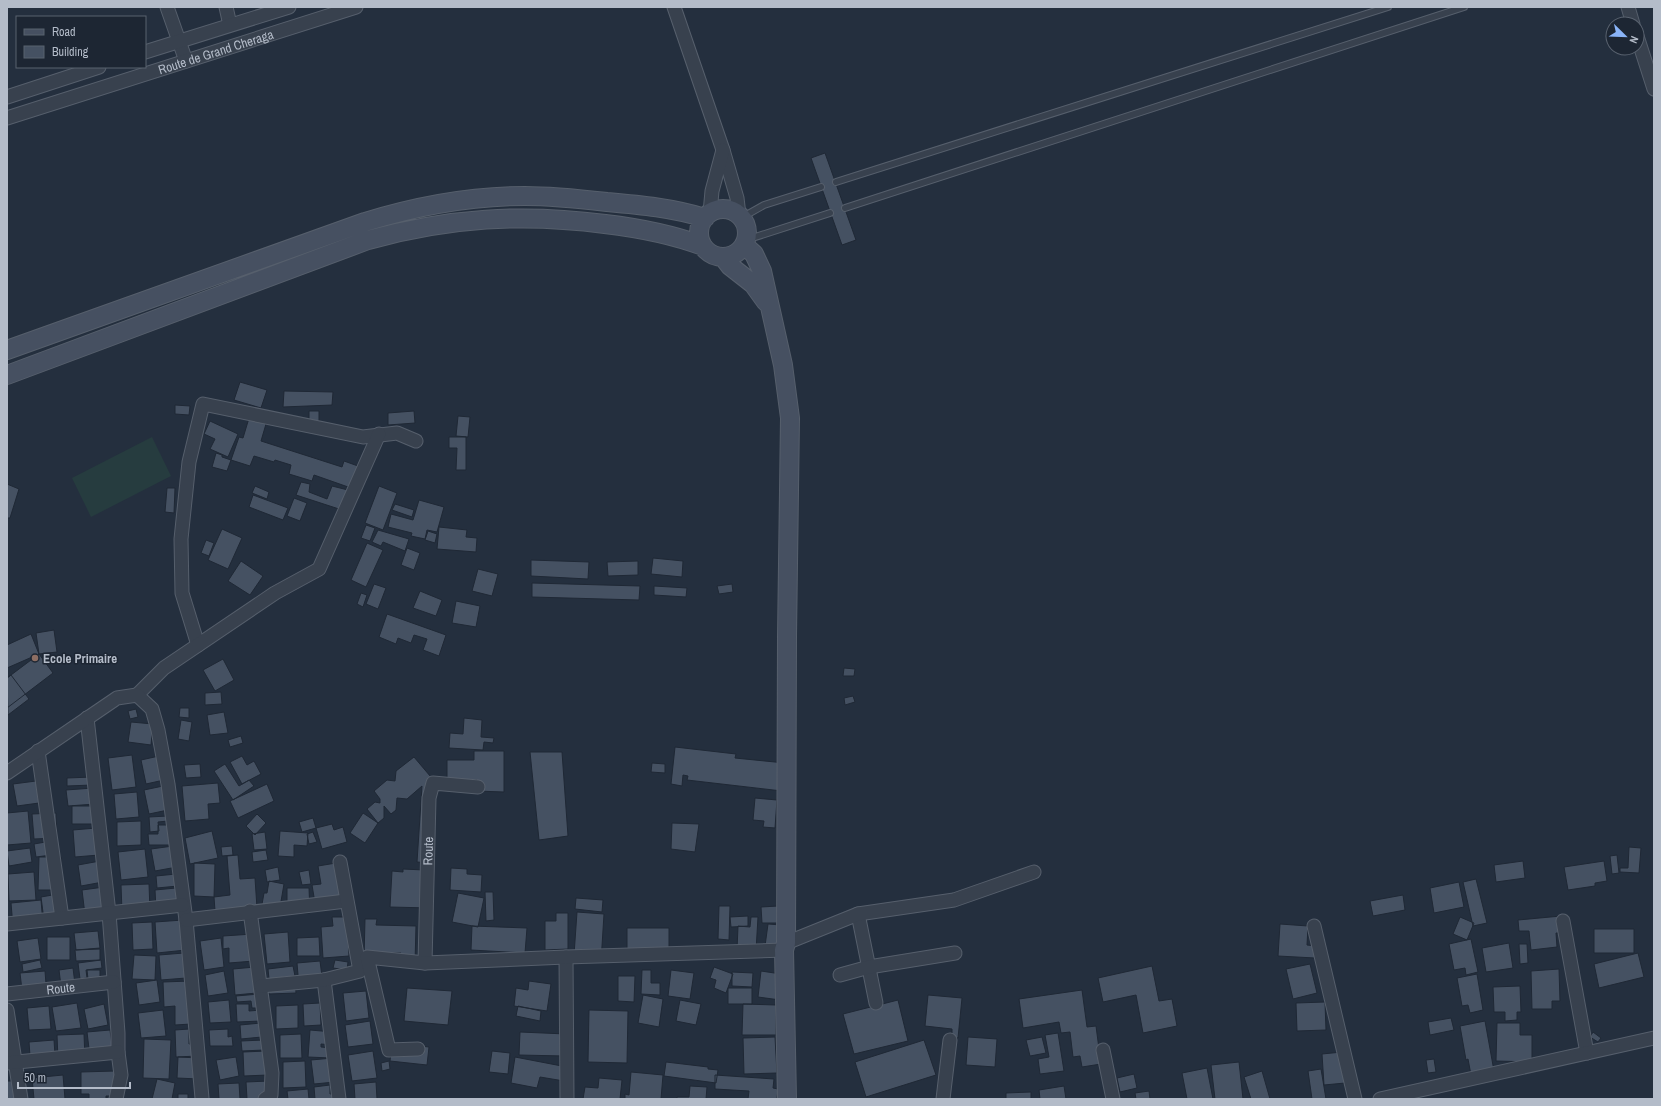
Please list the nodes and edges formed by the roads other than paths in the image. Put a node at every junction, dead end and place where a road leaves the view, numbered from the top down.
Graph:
1 (167, 7) edge
2 (226, 7) edge
3 (289, 7) edge
4 (356, 7) edge
5 (674, 7) edge
6 (1388, 7) edge
7 (1464, 7) edge
8 (230, 25) junction
9 (179, 41) junction
10 (146, 52) edge
11 (1643, 56) edge
12 (186, 61) junction
13 (96, 68) edge
14 (1654, 89) edge
15 (7, 97) edge
16 (7, 118) edge
17 (723, 150) junction
18 (836, 182) dead end
19 (821, 187) dead end
20 (845, 208) dead end
21 (830, 213) dead end
22 (708, 216) junction
23 (740, 216) junction
24 (745, 242) junction
25 (703, 246) junction
26 (723, 257) junction
27 (769, 306) junction
28 (7, 350) edge
29 (7, 375) edge
30 (379, 434) junction
31 (416, 441) dead end
32 (198, 645) junction
33 (137, 695) junction
34 (87, 718) junction
35 (38, 751) junction
36 (7, 773) edge
37 (478, 786) dead end
38 (340, 862) dead end
39 (1034, 872) dead end
40 (346, 901) junction
41 (183, 905) junction
42 (250, 911) junction
43 (109, 913) junction
44 (858, 914) junction
45 (62, 918) junction
46 (186, 920) junction
47 (1563, 921) dead end
48 (7, 924) edge
49 (1314, 926) dead end
50 (785, 946) junction
51 (955, 953) dead end
52 (566, 957) junction
53 (425, 964) junction
54 (869, 967) junction
55 (840, 975) dead end
56 (324, 980) junction
57 (114, 982) junction
58 (261, 986) junction
59 (7, 994) edge
60 (876, 1003) dead end
61 (7, 1010) edge
62 (1654, 1038) edge
63 (950, 1040) dead end
64 (418, 1048) dead end
65 (1102, 1050) dead end
66 (118, 1052) junction
67 (1587, 1053) junction
68 (11, 1062) edge
69 (202, 1098) dead end
70 (20, 1099) edge
71 (116, 1099) edge
72 (265, 1099) edge
73 (339, 1099) edge
74 (567, 1099) edge
75 (787, 1099) edge
76 (943, 1099) edge
77 (1113, 1099) edge
78 (1355, 1099) edge
79 (1380, 1099) edge

1 - 9 street
2 - 8 street
3 - 8 street
4 - 12 street, Route de Grand Cheraga
5 - 17 street
6 - 18 lane
7 - 20 lane
8 - 9 street
9 - 10 street
9 - 12 street
11 - 14 street
12 - 16 street, Route de Grand Cheraga
13 - 15 street
17 - 22 street
17 - 23 street
19 - 23 lane
21 - 24 lane
22 - 23 street
22 - 25 street
22 - 28 street
23 - 24 street
24 - 26 street
24 - 27 street
25 - 26 street
25 - 29 street
26 - 27 street
27 - 50 street
30 - 31 street
30 - 32 street
30 - 32 street
32 - 33 street
33 - 34 street
33 - 41 street
34 - 35 street
34 - 43 street
35 - 36 street
35 - 45 street
37 - 53 street, Route
38 - 40 street
39 - 44 street
40 - 42 street
40 - 56 street
41 - 43 street
41 - 46 street
42 - 46 street
42 - 58 street
43 - 45 street
43 - 57 street
44 - 50 street
44 - 54 street
45 - 48 street
46 - 69 street
47 - 67 street
49 - 78 street
50 - 52 street
50 - 75 street
51 - 54 street
52 - 53 street
52 - 74 street
53 - 64 street
54 - 55 street
54 - 60 street
56 - 58 street
56 - 73 street
57 - 59 street, Route
57 - 66 street
58 - 72 street
61 - 68 street
62 - 67 street
63 - 76 street
65 - 77 street
66 - 68 street
66 - 71 street
67 - 79 street
68 - 70 street

